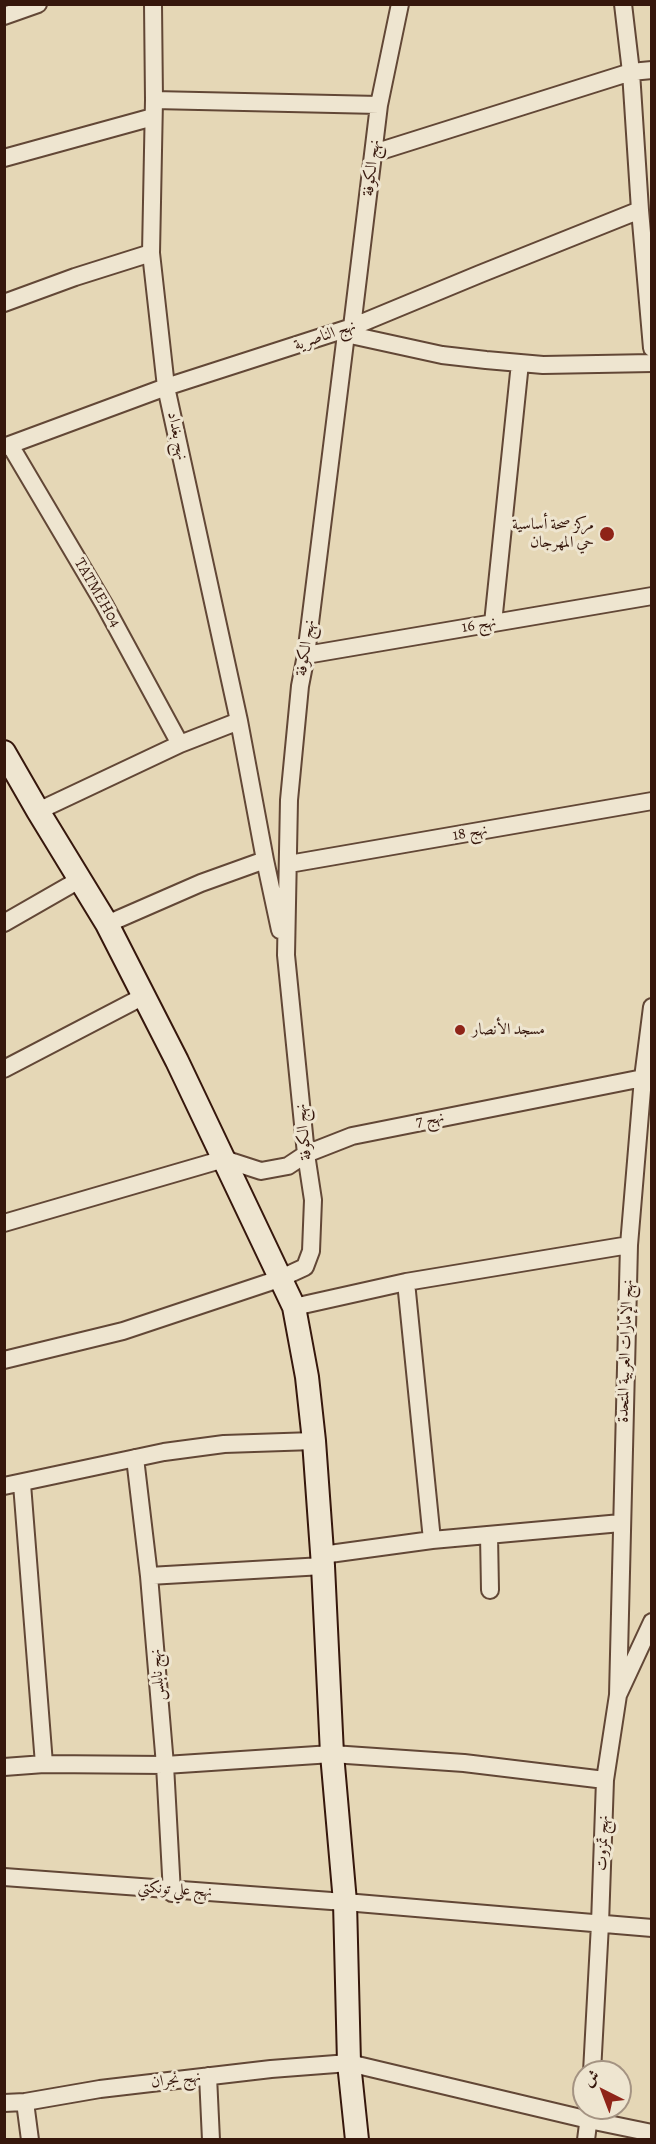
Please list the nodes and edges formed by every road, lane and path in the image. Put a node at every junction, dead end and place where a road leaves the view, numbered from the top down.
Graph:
1 (38, 4) edge
2 (153, 4) edge
3 (400, 4) edge
4 (623, 4) edge
5 (4, 16) edge
6 (651, 70) edge
7 (631, 72) junction
8 (380, 105) junction
9 (153, 108) junction
10 (374, 153) junction
11 (4, 158) edge
12 (640, 210) junction
13 (151, 253) junction
14 (4, 303) edge
15 (349, 331) junction
16 (651, 348) edge
17 (520, 363) junction
18 (651, 363) edge
19 (166, 387) junction
20 (7, 446) edge
21 (651, 596) edge
22 (493, 623) junction
23 (306, 655) junction
24 (239, 721) junction
25 (180, 744) junction
26 (4, 752) edge
27 (651, 801) edge
28 (38, 811) junction
29 (265, 860) junction
30 (288, 864) junction
31 (79, 880) junction
32 (4, 924) edge
33 (107, 924) junction
34 (286, 955) junction
35 (144, 996) junction
36 (651, 1007) edge
37 (4, 1069) edge
38 (647, 1078) edge
39 (306, 1154) junction
40 (224, 1159) junction
41 (4, 1223) edge
42 (629, 1245) junction
43 (279, 1279) junction
44 (406, 1282) junction
45 (294, 1307) junction
46 (4, 1360) edge
47 (314, 1441) junction
48 (135, 1458) junction
49 (22, 1484) junction
50 (4, 1486) edge
51 (621, 1523) junction
52 (489, 1535) junction
53 (432, 1540) junction
54 (322, 1560) junction
55 (149, 1576) junction
56 (490, 1590) dead end
57 (651, 1622) edge
58 (618, 1695) junction
59 (332, 1754) junction
60 (44, 1764) junction
61 (165, 1764) junction
62 (4, 1767) edge
63 (605, 1780) junction
64 (4, 1877) edge
65 (172, 1891) junction
66 (345, 1902) junction
67 (600, 1924) junction
68 (651, 1929) edge
69 (593, 2060) edge
70 (348, 2063) junction
71 (208, 2076) junction
72 (25, 2102) junction
73 (4, 2103) edge
74 (572, 2110) edge
75 (588, 2120) edge
76 (609, 2120) edge
77 (651, 2133) edge
78 (30, 2139) edge
79 (211, 2139) edge
80 (357, 2139) edge
81 (586, 2139) edge

1 - 5 street
2 - 9 street, نهج بغداد
3 - 8 street, نهج الكوفة
4 - 7 street
6 - 7 street
7 - 10 street
7 - 12 street
8 - 9 street
8 - 10 street, نهج الكوفة
9 - 11 street
9 - 13 street, نهج بغداد
10 - 15 street, نهج الكوفة
12 - 15 street, نهج الناصرية
12 - 16 street
13 - 14 street
13 - 19 street, نهج بغداد
15 - 17 street
15 - 19 street, نهج الناصرية
15 - 23 street, نهج الكوفة
17 - 18 street
17 - 22 street
19 - 20 street, نهج الناصرية
19 - 24 street, نهج بغداد
20 - 25 street, TATMEH04
21 - 22 street, نهج 16
22 - 23 street, نهج 16
23 - 30 street, نهج الكوفة
24 - 25 street
24 - 29 street, نهج بغداد
25 - 28 street
26 - 28 main road
27 - 30 street, نهج 18
28 - 31 main road
29 - 33 street
29 - 34 street, نهج بغداد
30 - 34 street, نهج الكوفة
31 - 32 street
31 - 33 main road
33 - 35 main road
34 - 39 street, نهج الكوفة
35 - 37 street
35 - 40 main road
36 - 38 street, نهج الإمارات العربية المتحدة
38 - 39 street, نهج 7
38 - 42 street, نهج الإمارات العربية المتحدة
39 - 40 street, نهج 7
39 - 43 street, نهج الكوفة
40 - 41 street
40 - 43 main road
42 - 44 street
42 - 51 street, نهج الإمارات العربية المتحدة
43 - 45 main road
43 - 46 street, نهج الكوفة
44 - 45 street
44 - 53 street
45 - 47 main road
47 - 48 street
47 - 54 main road
48 - 49 street
48 - 55 street, نهج نابلس
49 - 50 street
49 - 60 street
51 - 52 street
51 - 58 street, نهج الإمارات العربية المتحدة
52 - 53 street
52 - 56 street
53 - 54 street
54 - 55 street
54 - 59 main road
55 - 61 street, نهج نابلس
57 - 58 street, نهج تمزوت
58 - 63 street, نهج تمزوت
59 - 61 street
59 - 63 street
59 - 66 main road
60 - 61 street
60 - 62 street
61 - 65 street, نهج نابلس
63 - 67 street, نهج تمزوت
64 - 65 street, نهج علي تونكتي
65 - 66 street, نهج علي تونكتي
66 - 67 street, نهج علي تونكتي
66 - 70 main road
67 - 68 street, نهج علي تونكتي
67 - 69 street, نهج تمزوت
70 - 71 street, نهج نجران
70 - 74 street, نهج نجران
70 - 80 main road
71 - 72 street, نهج نجران
71 - 79 street
72 - 73 street, نهج نجران
72 - 78 street
75 - 81 street
76 - 77 street, نهج نجران

